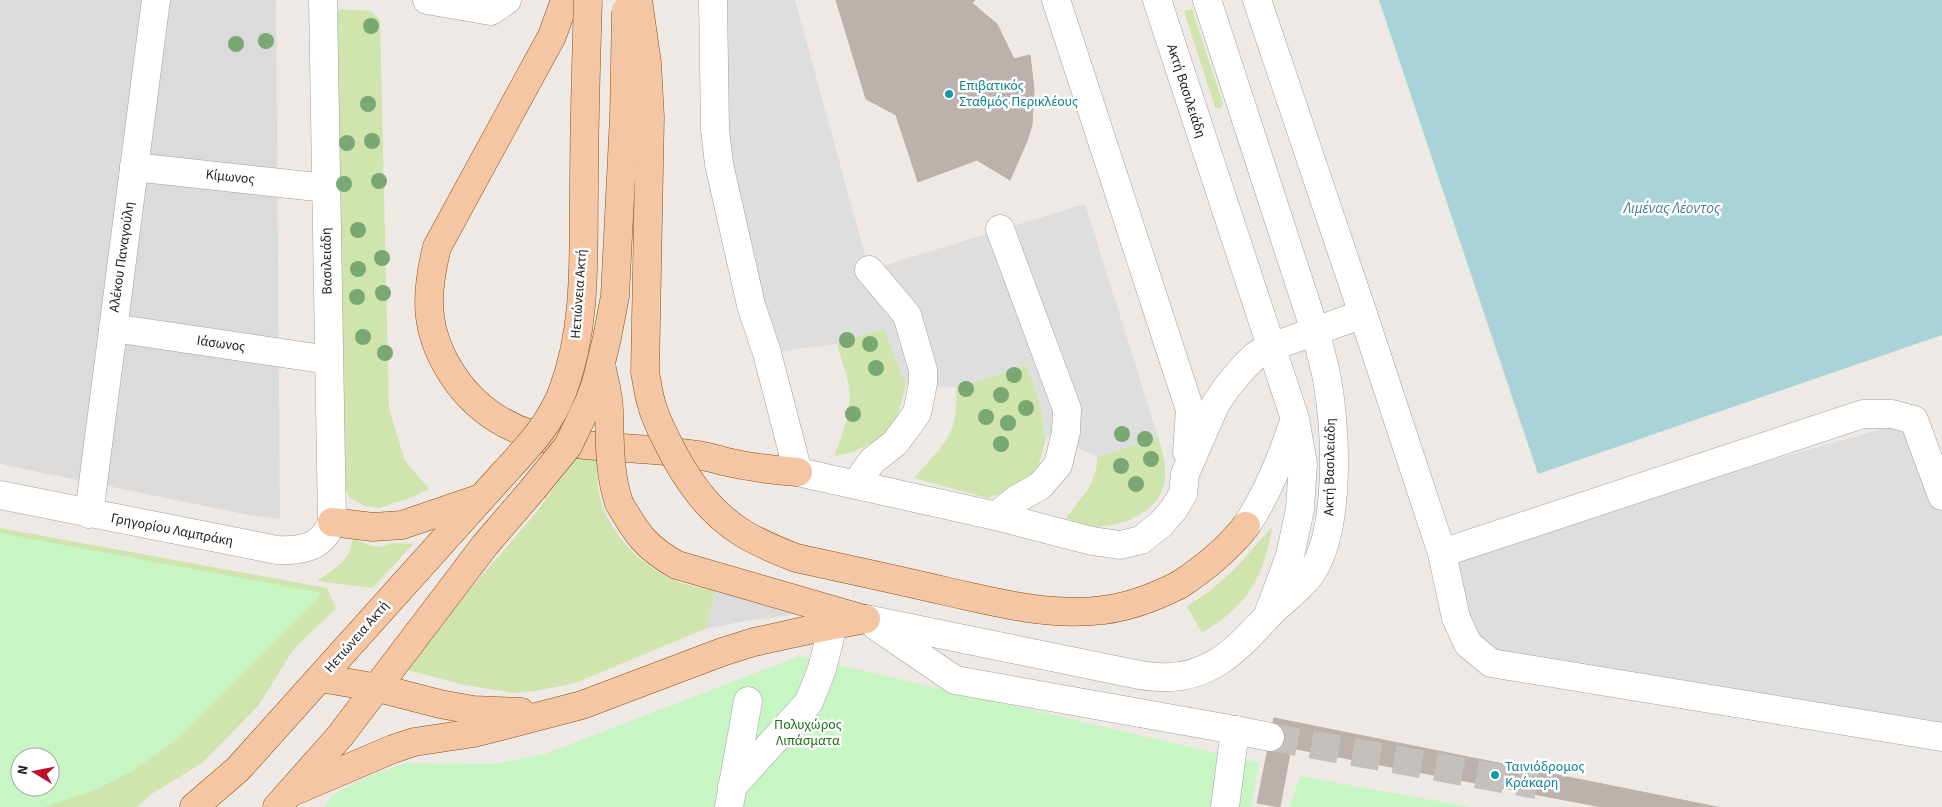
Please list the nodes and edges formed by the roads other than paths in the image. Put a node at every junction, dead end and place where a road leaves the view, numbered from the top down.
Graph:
1 (156, 0) edge
2 (322, 0) edge
3 (427, 0) edge
4 (565, 0) edge
5 (588, 0) edge
6 (626, 0) edge
7 (638, 0) edge
8 (713, 0) edge
9 (1056, 0) edge
10 (1157, 0) edge
11 (1207, 0) edge
12 (1257, 0) edge
13 (499, 6) edge
14 (134, 167) junction
15 (326, 188) junction
16 (1000, 229) dead end
17 (869, 270) dead end
18 (1363, 314) junction
19 (113, 328) junction
20 (1315, 331) junction
21 (1271, 347) junction
22 (329, 360) junction
23 (601, 364) junction
24 (1295, 420) junction
25 (798, 472) junction
26 (1185, 474) junction
27 (856, 484) junction
28 (0, 495) edge
29 (1942, 496) edge
30 (480, 498) junction
31 (89, 514) junction
32 (996, 516) junction
33 (332, 522) junction
34 (1246, 526) joint
35 (1442, 553) junction
36 (1267, 616) junction
37 (866, 619) junction
38 (832, 625) junction
39 (321, 678) junction
40 (378, 688) junction
41 (748, 701) dead end
42 (550, 714) junction
43 (1234, 730) junction
44 (1270, 737) tunnel mouth
45 (1942, 737) edge
46 (730, 797) edge
47 (284, 799) edge
48 (194, 807) edge
49 (1225, 807) edge

1 - 14 street, Αλέκου Παναγούλη
2 - 15 street, Βασιλειάδη
3 - 13 street
4 - 25 main road
5 - 30 main road, Ηετιώνεια Ακτή, bridge
6 - 23 main road, bridge
7 - 34 main road, bridge
8 - 25 street
9 - 26 street
10 - 21 street, Ακτή Βασιλειάδη
11 - 20 street, Ακτή Βασιλειάδη
12 - 18 street
14 - 15 street, Κίμωνος
14 - 19 street, Αλέκου Παναγούλη
15 - 22 street, Βασιλειάδη
16 - 32 street
17 - 27 street
18 - 20 street
18 - 35 street
19 - 22 street, Ιάσωνος
19 - 31 street, Αλέκου Παναγούλη
20 - 21 street
20 - 36 street, Ακτή Βασιλειάδη
21 - 24 street, Ακτή Βασιλειάδη
21 - 26 street
22 - 33 street, Βασιλειάδη
23 - 37 main road, bridge
23 - 40 main road, bridge
24 - 34 street
24 - 36 street, Ακτή Βασιλειάδη
25 - 27 street
26 - 32 street
27 - 32 street
28 - 31 street, Γρηγορίου Λαμπράκη
29 - 35 street
30 - 33 main road
30 - 39 main road, Ηετιώνεια Ακτή
31 - 33 street, Γρηγορίου Λαμπράκη
35 - 45 street
36 - 37 street
37 - 38 main road
37 - 43 street
38 - 42 main road
38 - 46 street
39 - 40 main road
39 - 48 main road, Ηετιώνεια Ακτή
40 - 42 main road
40 - 47 main road
41 - 46 street
42 - 47 main road
43 - 44 street
43 - 49 street

